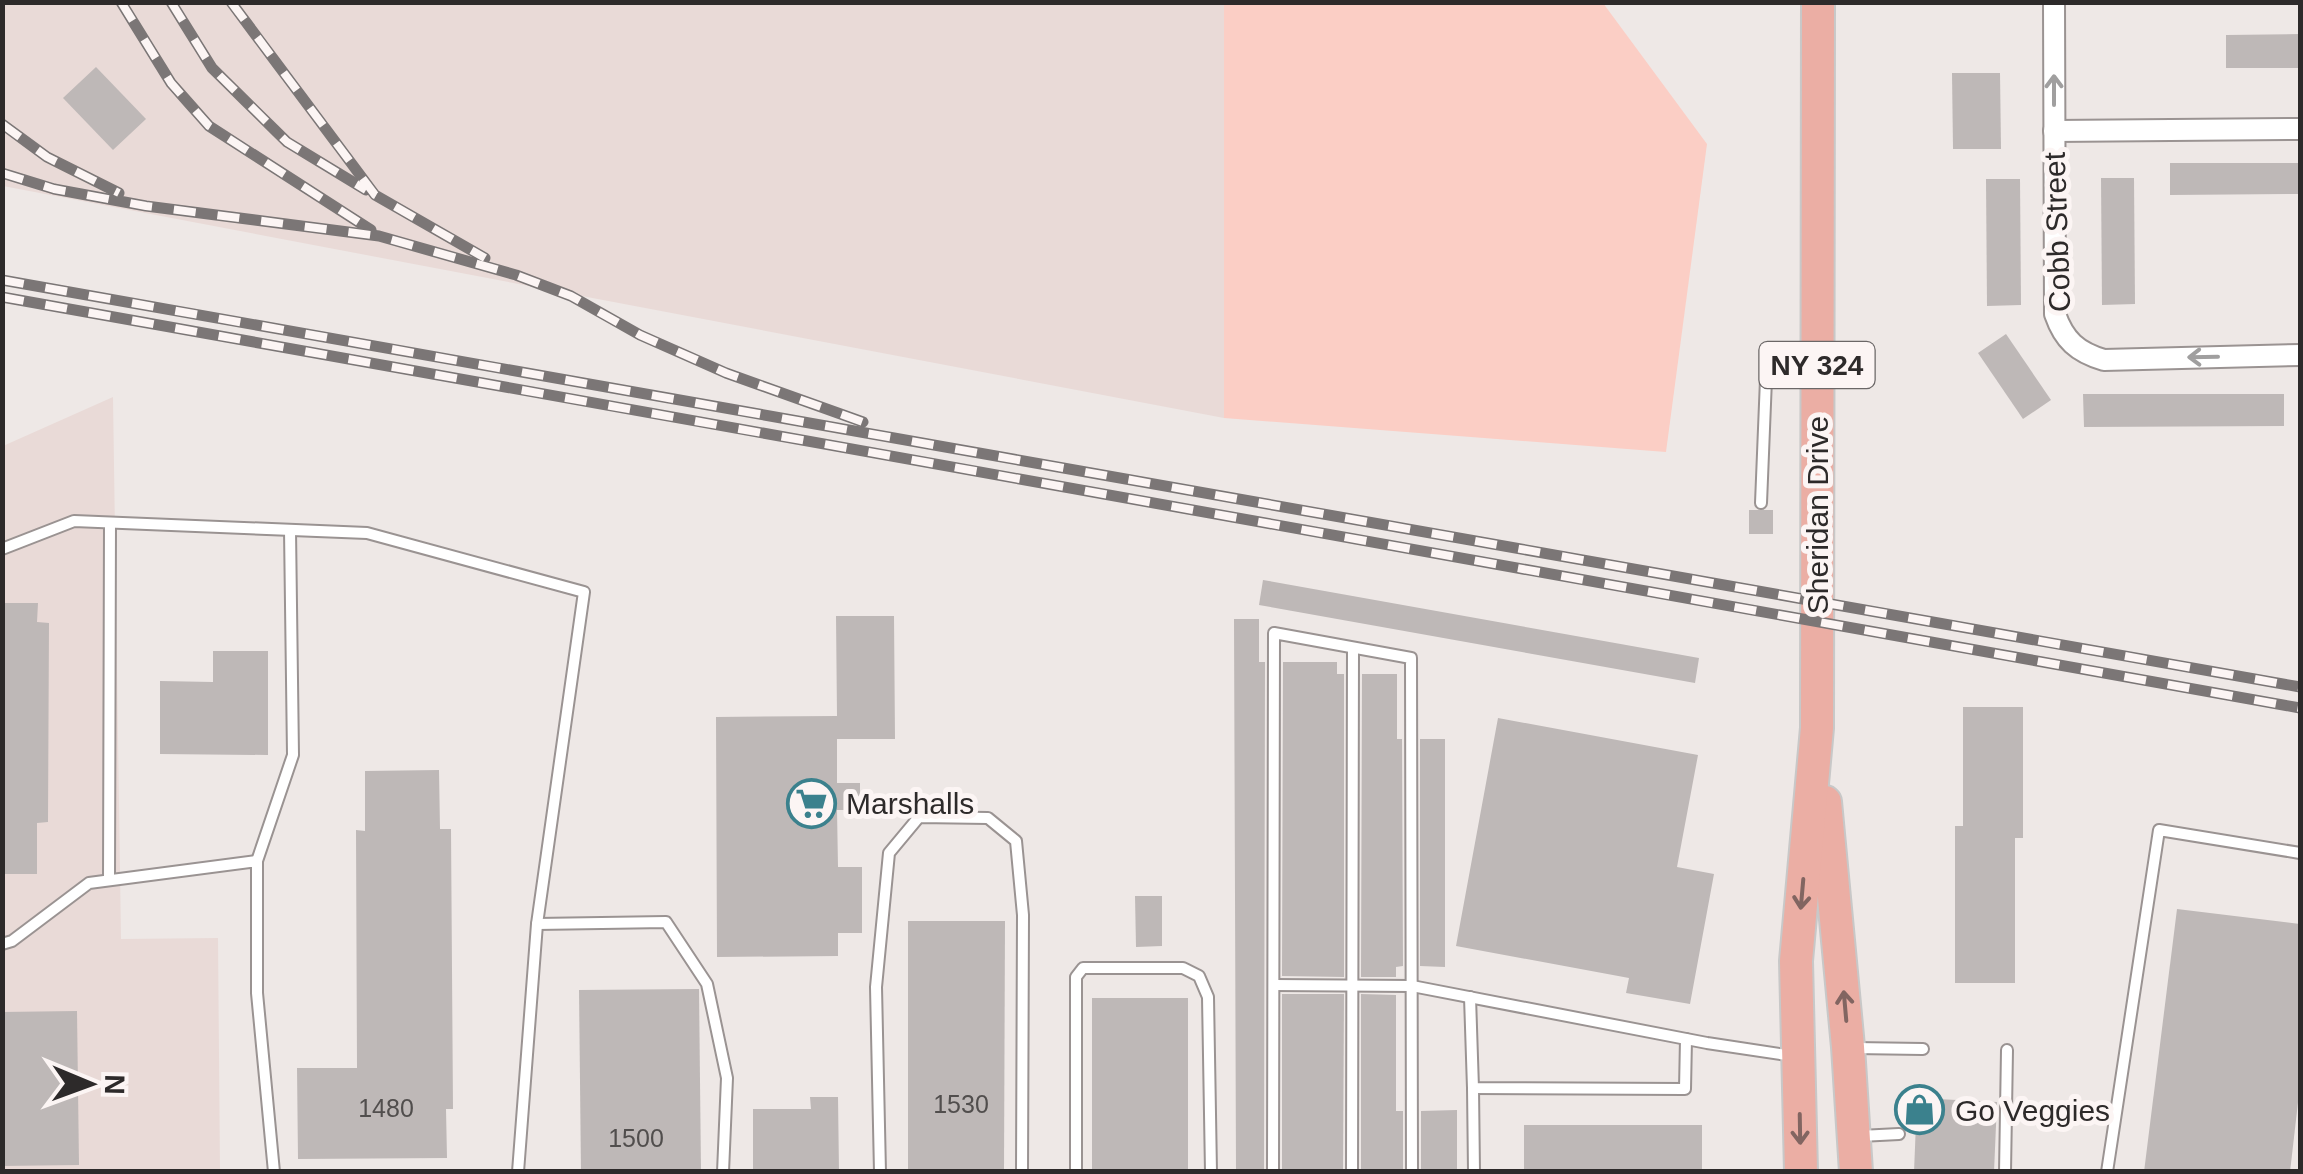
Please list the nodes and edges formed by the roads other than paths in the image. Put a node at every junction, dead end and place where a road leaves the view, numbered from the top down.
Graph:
1 (1818, 2) edge
2 (2054, 2) edge
3 (2300, 129) edge
4 (2054, 131) junction
5 (2300, 355) edge
6 (1817, 380) junction
7 (1761, 503) dead end
8 (110, 522) junction
9 (290, 530) junction
10 (2, 549) edge
11 (1353, 648) junction
12 (1817, 728) junction
13 (2300, 853) edge
14 (257, 861) junction
15 (109, 880) junction
16 (537, 924) junction
17 (2, 944) edge
18 (1274, 985) junction
19 (1352, 985) junction
20 (1412, 986) junction
21 (1470, 997) junction
22 (1686, 1039) junction
23 (1848, 1048) junction
24 (1923, 1049) dead end
25 (2007, 1050) dead end
26 (1798, 1056) junction
27 (1473, 1088) junction
28 (1898, 1134) dead end
29 (1854, 1136) junction
30 (274, 1172) edge
31 (518, 1172) edge
32 (723, 1172) edge
33 (880, 1172) edge
34 (1022, 1172) edge
35 (1076, 1172) edge
36 (1211, 1172) edge
37 (1274, 1172) edge
38 (1352, 1172) edge
39 (1412, 1172) edge
40 (1474, 1172) edge
41 (1801, 1172) edge
42 (1856, 1172) edge
43 (2006, 1172) edge
44 (2107, 1172) edge

1 - 6 main road, Sheridan Drive / NY 324
4 -> 2 street, Cobb Street
3 - 4 street
5 -> 4 street, Cobb Street
6 - 7 lane
6 - 12 main road, Sheridan Drive / NY 324
8 - 9 lane
8 - 10 lane
8 - 15 lane
9 - 14 lane
9 - 16 lane
11 - 18 lane
11 - 19 lane
11 - 20 lane
23 -> 12 main road, Sheridan Drive / NY 324
12 -> 26 main road, Sheridan Drive / NY 324
13 - 44 lane
14 - 15 lane
14 - 30 lane
15 - 17 lane
16 - 31 lane
16 - 32 lane
18 - 19 lane
18 - 37 lane
19 - 20 lane
19 - 38 lane
20 - 21 lane
20 - 39 lane
21 - 22 lane
21 - 27 lane
22 - 26 lane
22 - 27 lane
23 - 24 lane
23 - 29 main road, Sheridan Drive / NY 324
25 - 43 lane
26 -> 41 main road, Sheridan Drive / NY 324
27 - 40 lane
28 - 29 lane
29 - 42 main road, Sheridan Drive / NY 324
33 - 34 lane
35 - 36 lane

